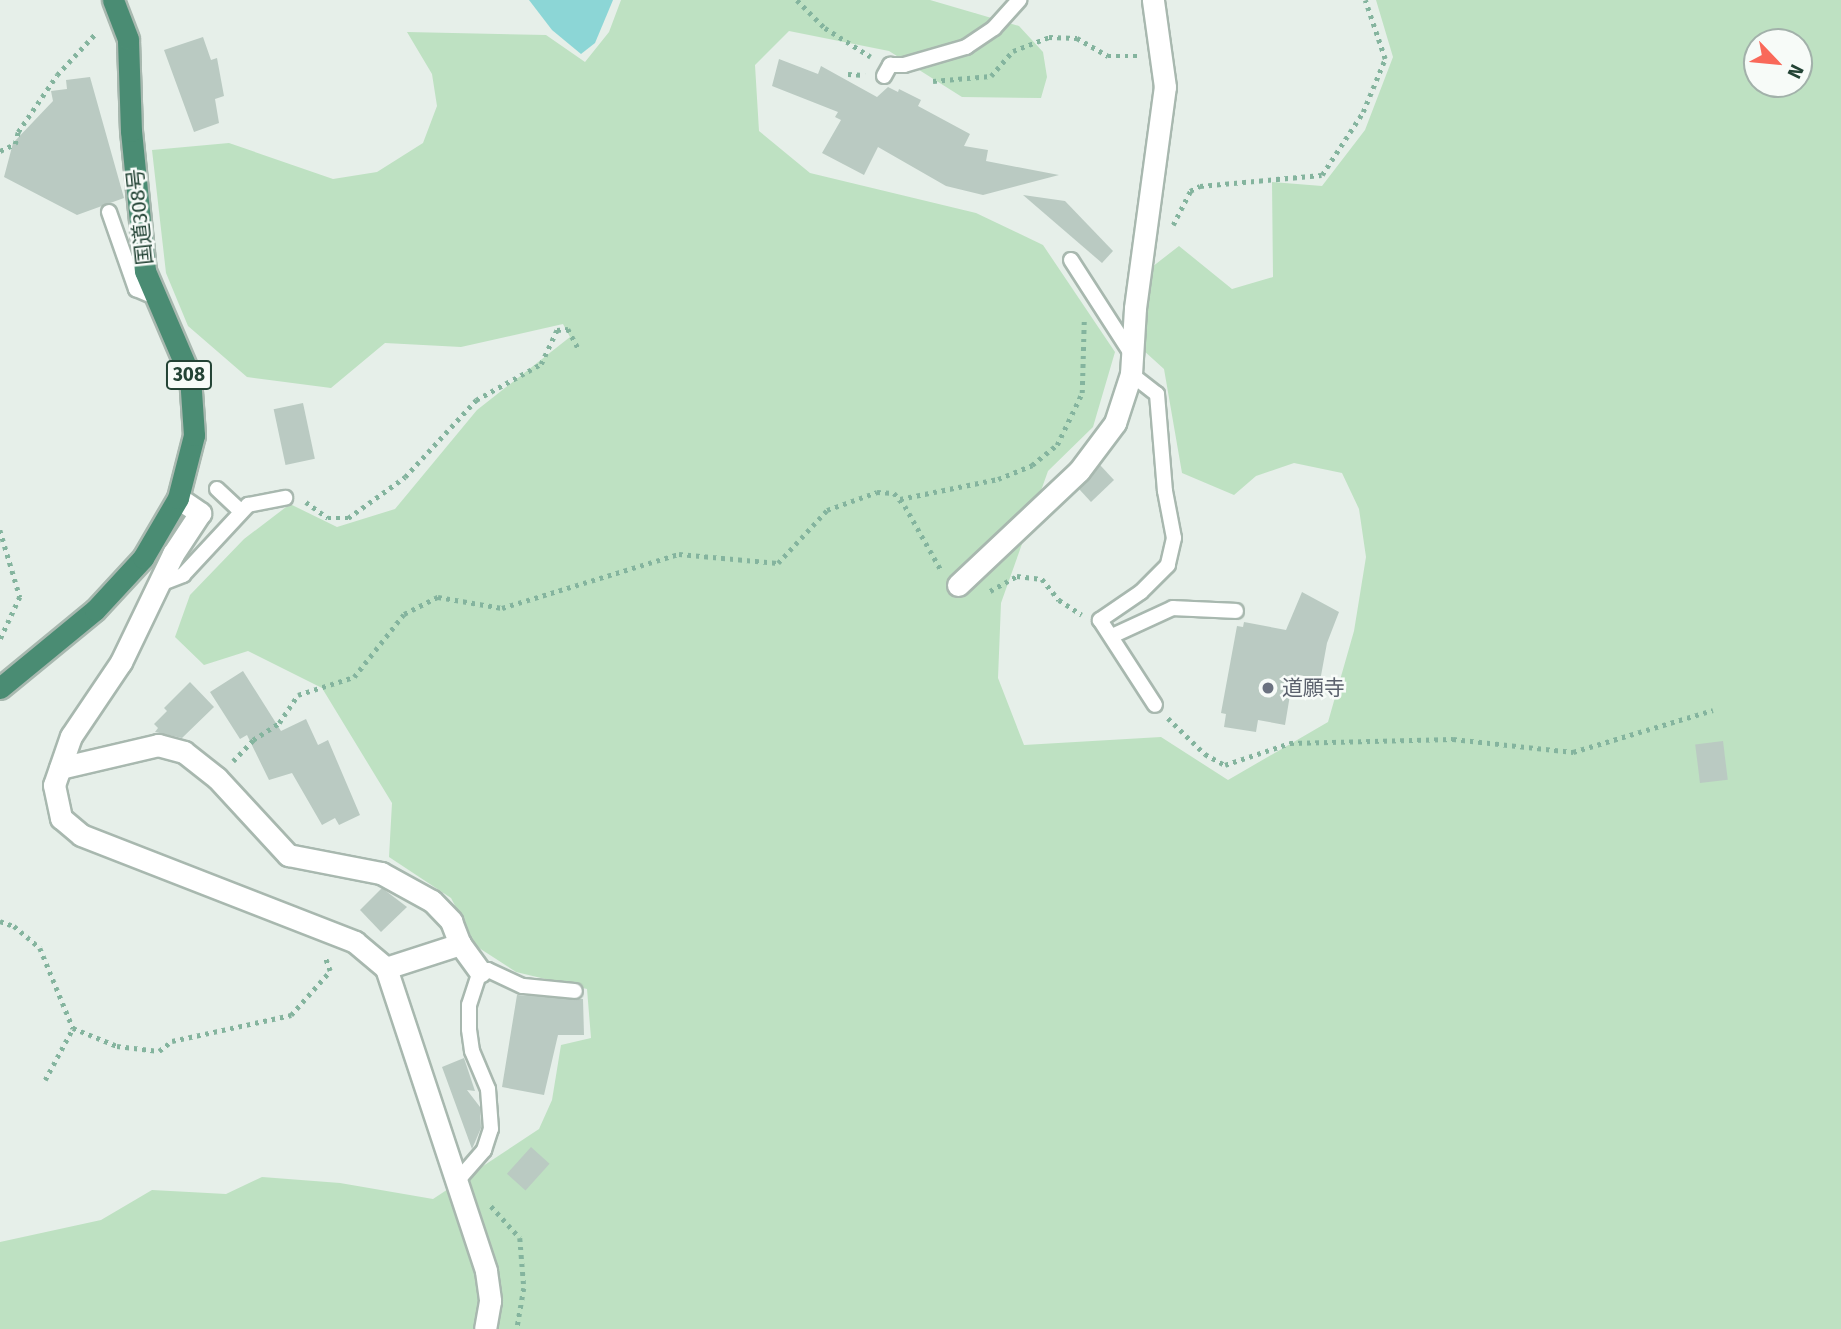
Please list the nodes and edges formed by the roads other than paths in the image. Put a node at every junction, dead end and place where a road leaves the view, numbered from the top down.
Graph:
1 (1019, 0) edge
2 (1153, 0) edge
3 (114, 1) edge
4 (887, 70) road end
5 (109, 212) dead end
6 (1071, 260) dead end
7 (155, 298) junction
8 (1131, 365) junction
9 (217, 489) dead end
10 (178, 498) junction
11 (285, 498) road end
12 (241, 511) junction
13 (160, 584) junction
14 (958, 585) road end
15 (1236, 611) dead end
16 (1112, 636) junction
17 (0, 688) edge
18 (1155, 705) road end
19 (60, 768) junction
20 (460, 944) junction
21 (386, 968) junction
22 (480, 972) junction
23 (575, 991) dead end
24 (460, 1187) junction
25 (485, 1329) edge

1 - 4 lane
2 - 8 street
3 - 7 highway, 国道308号 / 308
5 - 7 lane
6 - 8 lane
7 - 10 highway, 国道308号 / 308
8 - 14 street
8 - 16 lane
9 - 12 lane
10 - 13 street
10 - 17 highway, 国道308号 / 308
11 - 12 lane
12 - 13 lane
13 - 19 street
15 - 16 lane
16 - 18 lane
19 - 20 street
19 - 21 street
20 - 21 street
20 - 22 street
21 - 24 street
22 - 23 lane
22 - 24 lane
24 - 25 street

